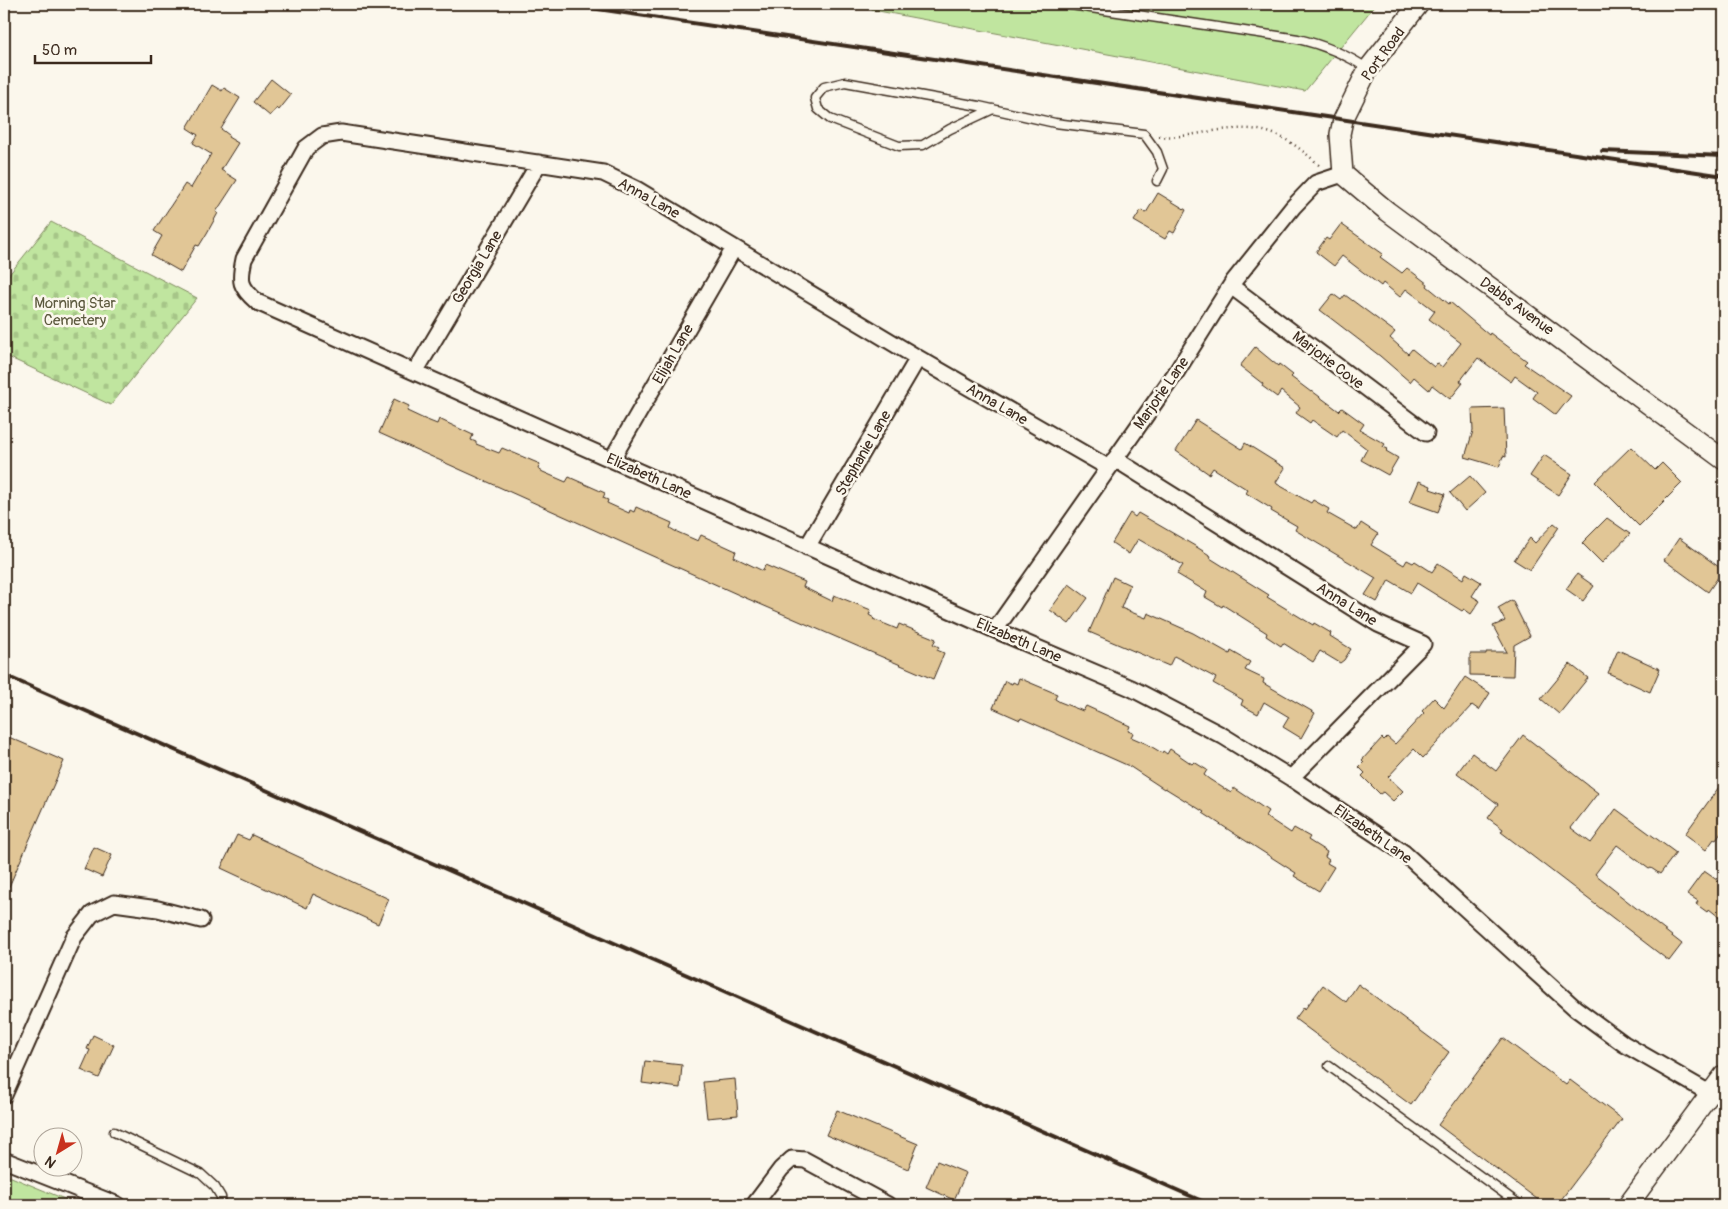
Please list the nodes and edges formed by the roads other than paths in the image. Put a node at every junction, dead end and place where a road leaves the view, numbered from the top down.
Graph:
1 (1064, 4) edge
2 (1420, 4) edge
3 (1368, 69) junction
4 (993, 109) junction
5 (538, 162) junction
6 (1343, 174) junction
7 (1157, 180) dead end
8 (734, 248) junction
9 (1231, 286) junction
10 (257, 302) joint
11 (918, 358) junction
12 (415, 372) junction
13 (1426, 433) dead end
14 (612, 460) junction
15 (1724, 460) edge
16 (1112, 464) junction
17 (807, 547) junction
18 (995, 630) junction
19 (1291, 778) junction
20 (201, 920) dead end
21 (1329, 1066) dead end
22 (1724, 1075) edge
23 (1711, 1094) junction
24 (4, 1095) edge
25 (114, 1132) dead end
26 (4, 1160) edge
27 (118, 1205) edge
28 (222, 1205) edge
29 (754, 1205) edge
30 (888, 1205) edge
31 (1520, 1205) edge
32 (1628, 1205) edge

1 - 3 lane
2 - 3 street, Port Road
3 - 6 street, Port Road
4 - 4 lane
4 - 7 lane
5 - 8 street, Anna Lane
5 - 10 street, Anna Lane
5 - 12 street, Georgia Lane
6 - 9 street, Marjorie Lane
6 - 15 street, Dabbs Avenue
8 - 11 street, Anna Lane
8 - 14 street, Elijah Lane
9 - 13 street, Marjorie Cove
9 - 16 street, Marjorie Lane
10 - 12 street, Elizabeth Lane
11 - 16 street, Anna Lane
11 - 17 street, Stephanie Lane
12 - 14 street, Elizabeth Lane
14 - 17 street, Elizabeth Lane
16 - 18 street, Marjorie Lane
16 - 19 street, Anna Lane
17 - 18 street, Elizabeth Lane
18 - 19 street, Elizabeth Lane
19 - 23 street, Elizabeth Lane
20 - 24 street
21 - 31 lane
22 - 23 street
23 - 32 street
25 - 28 lane
26 - 27 street
29 - 30 street

